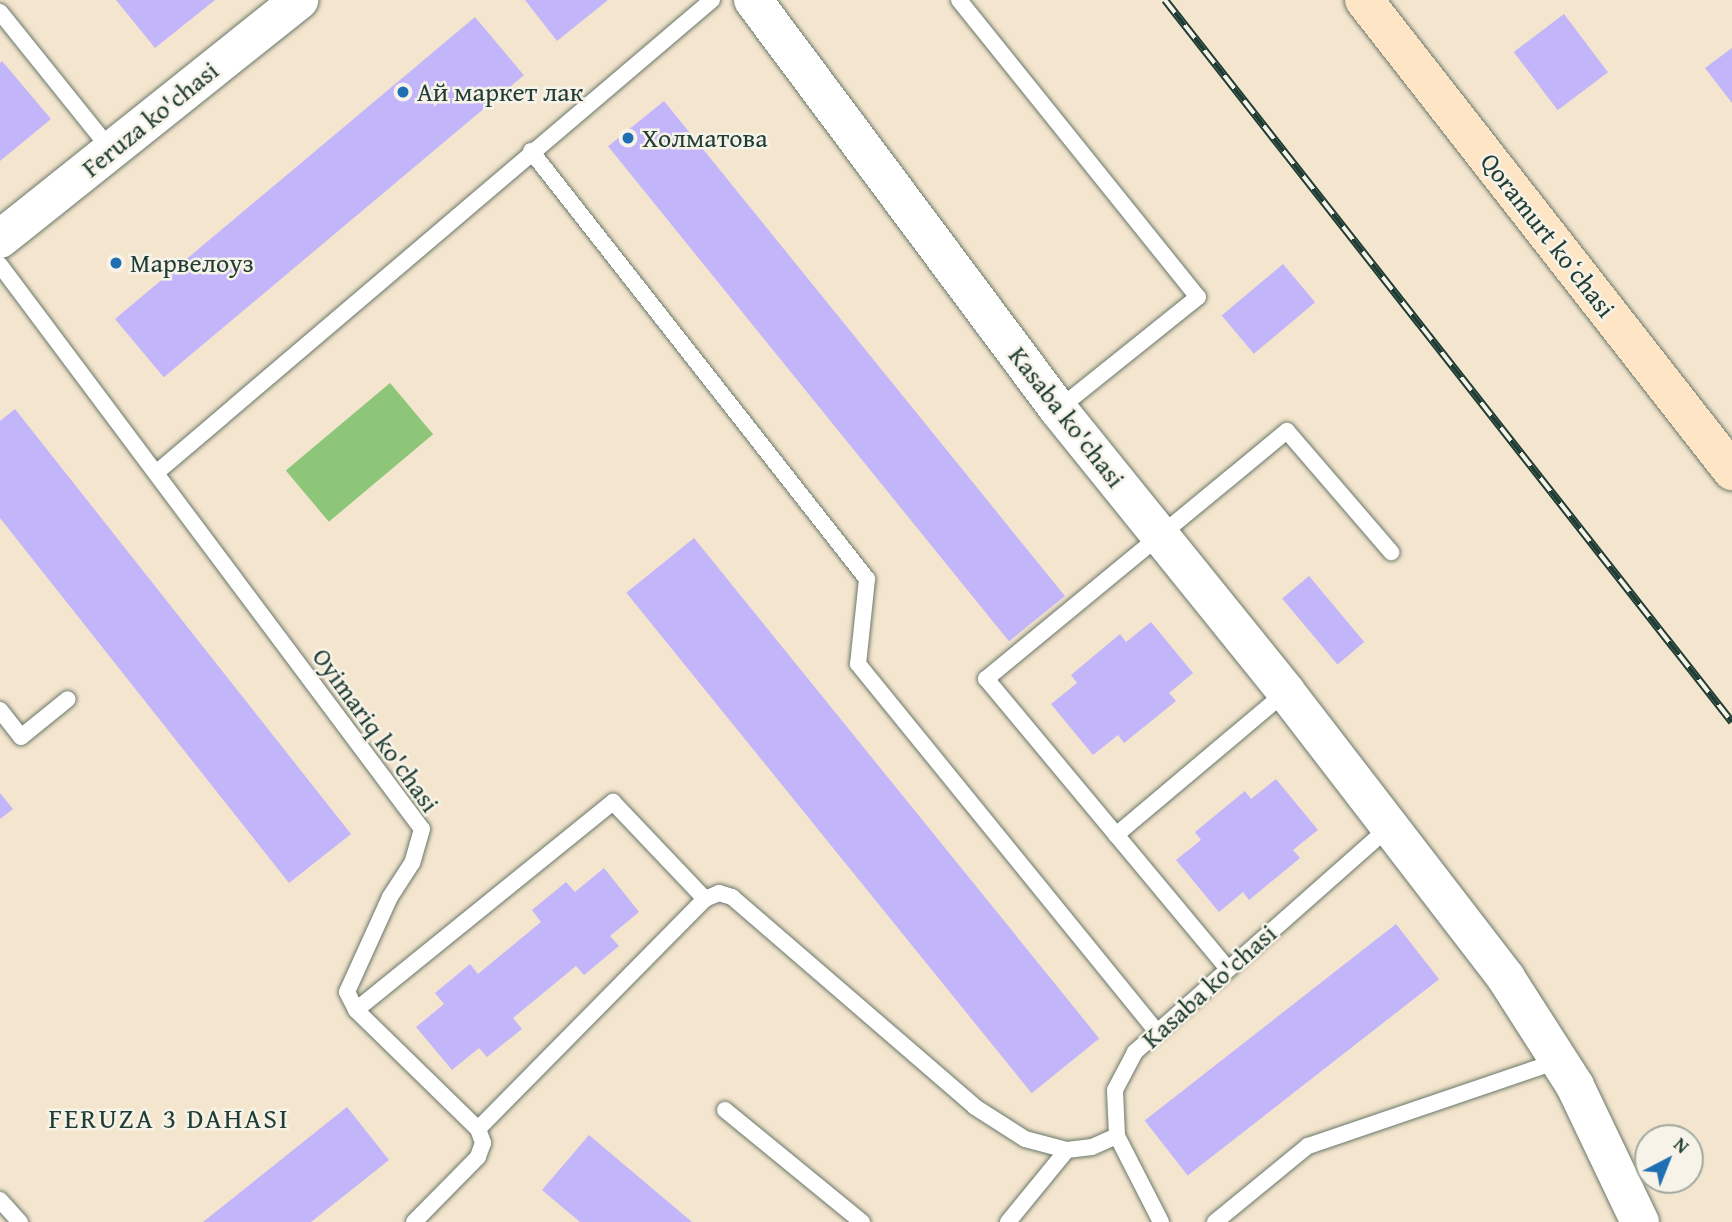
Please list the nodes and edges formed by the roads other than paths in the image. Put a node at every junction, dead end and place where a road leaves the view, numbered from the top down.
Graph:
1 (299, 0) edge
2 (712, 0) edge
3 (753, 0) edge
4 (959, 0) edge
5 (1364, 0) edge
6 (1386, 0) edge
7 (0, 12) edge
8 (111, 150) junction
9 (531, 151) junction
10 (0, 239) edge
11 (0, 265) edge
12 (1058, 410) junction
13 (1732, 441) edge
14 (1732, 471) edge
15 (156, 473) junction
16 (1163, 536) junction
17 (1391, 552) dead end
18 (1286, 692) junction
19 (68, 699) dead end
20 (0, 710) edge
21 (1391, 826) junction
22 (1116, 835) junction
23 (705, 899) junction
24 (1228, 969) junction
25 (356, 1010) junction
26 (1157, 1032) junction
27 (1560, 1060) junction
28 (725, 1110) dead end
29 (478, 1129) junction
30 (1116, 1136) junction
31 (1067, 1150) junction
32 (0, 1200) edge
33 (20, 1222) edge
34 (414, 1222) edge
35 (862, 1222) edge
36 (1008, 1222) edge
37 (1161, 1222) edge
38 (1215, 1222) edge
39 (1640, 1222) edge

1 - 8 street, Feruza ko'chasi
2 - 9 lane
3 - 12 street, Kasaba ko'chasi
4 - 12 lane
5 - 14 main road, Qoramurt koʻchasi
6 - 13 main road, Qoramurt koʻchasi
7 - 8 lane
8 - 10 street, Feruza ko'chasi
9 - 15 lane
9 - 26 lane
11 - 15 lane, Oyimariq ko'chasi
12 - 16 street, Kasaba ko'chasi
15 - 25 lane, Oyimariq ko'chasi
16 - 17 lane
16 - 18 street, Kasaba ko'chasi
16 - 22 lane
18 - 21 street, Kasaba ko'chasi
18 - 22 lane
19 - 20 lane
21 - 24 lane, Kasaba ko'chasi
21 - 27 street, Kasaba ko'chasi
22 - 24 lane
23 - 25 lane
23 - 29 lane
23 - 31 lane
24 - 26 lane, Kasaba ko'chasi
25 - 29 lane
26 - 30 lane, Kasaba ko'chasi
27 - 38 lane
27 - 39 street, Kasaba ko'chasi
28 - 35 lane
29 - 34 lane
30 - 31 lane
30 - 37 lane, Kasaba ko'chasi
31 - 36 lane
32 - 33 lane

